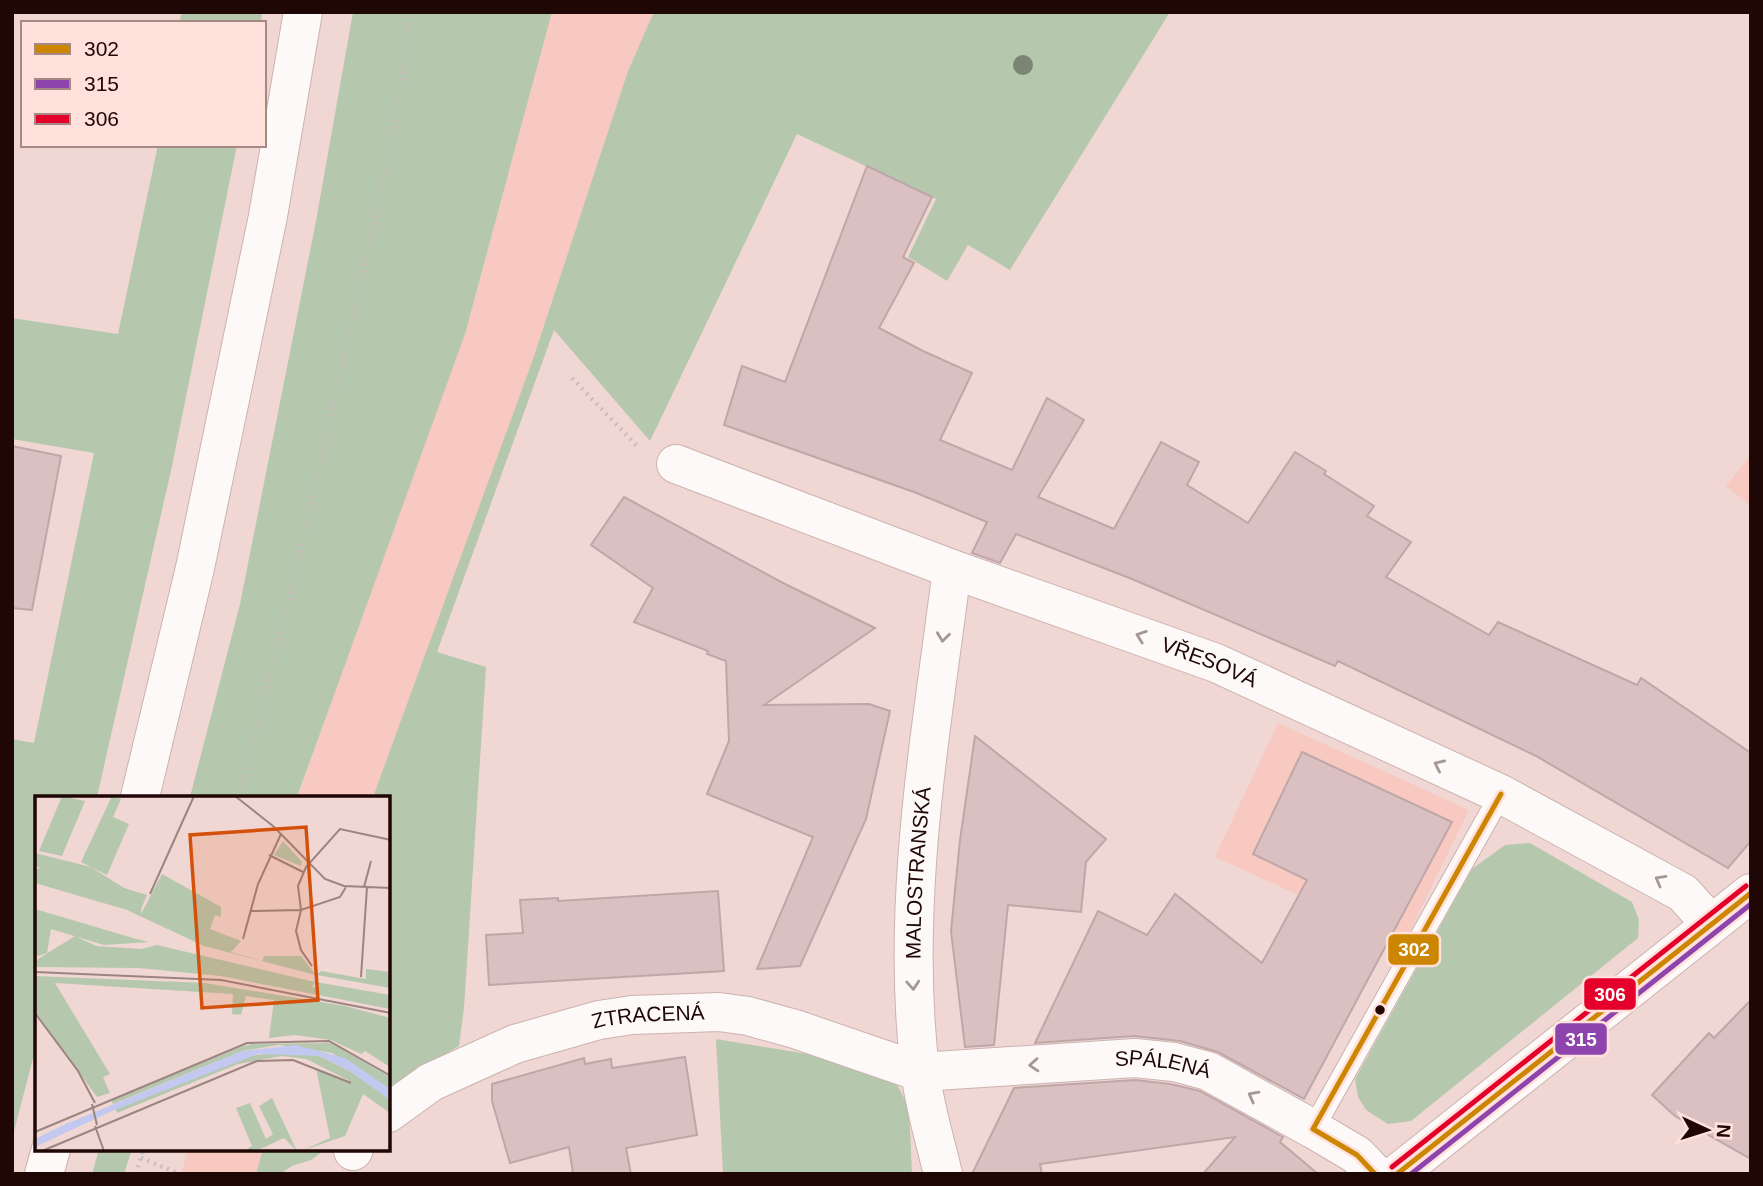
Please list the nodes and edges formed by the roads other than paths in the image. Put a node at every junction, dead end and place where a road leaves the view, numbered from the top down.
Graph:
1 (303, 12) edge
2 (676, 464) road end
3 (952, 569) junction
4 (1501, 794) junction
5 (140, 796) edge
6 (1751, 893) edge
7 (1711, 924) junction
8 (920, 1072) junction
9 (390, 1112) edge
10 (1313, 1129) junction
11 (50, 1151) edge
12 (44, 1174) edge
13 (943, 1174) edge
14 (1375, 1174) edge
15 (1397, 1174) edge

1 - 5 street
2 - 3 street, VŘESOVÁ
4 -> 3 street, VŘESOVÁ
3 -> 8 street, MALOSTRANSKÁ
7 -> 4 street, VŘESOVÁ
4 - 10 lane
6 - 7 street
7 - 15 street
8 - 9 street, ZTRACENÁ
10 -> 8 street, SPÁLENÁ
8 - 13 street, MALOSTRANSKÁ
10 - 14 street, SPÁLENÁ
11 - 12 street

